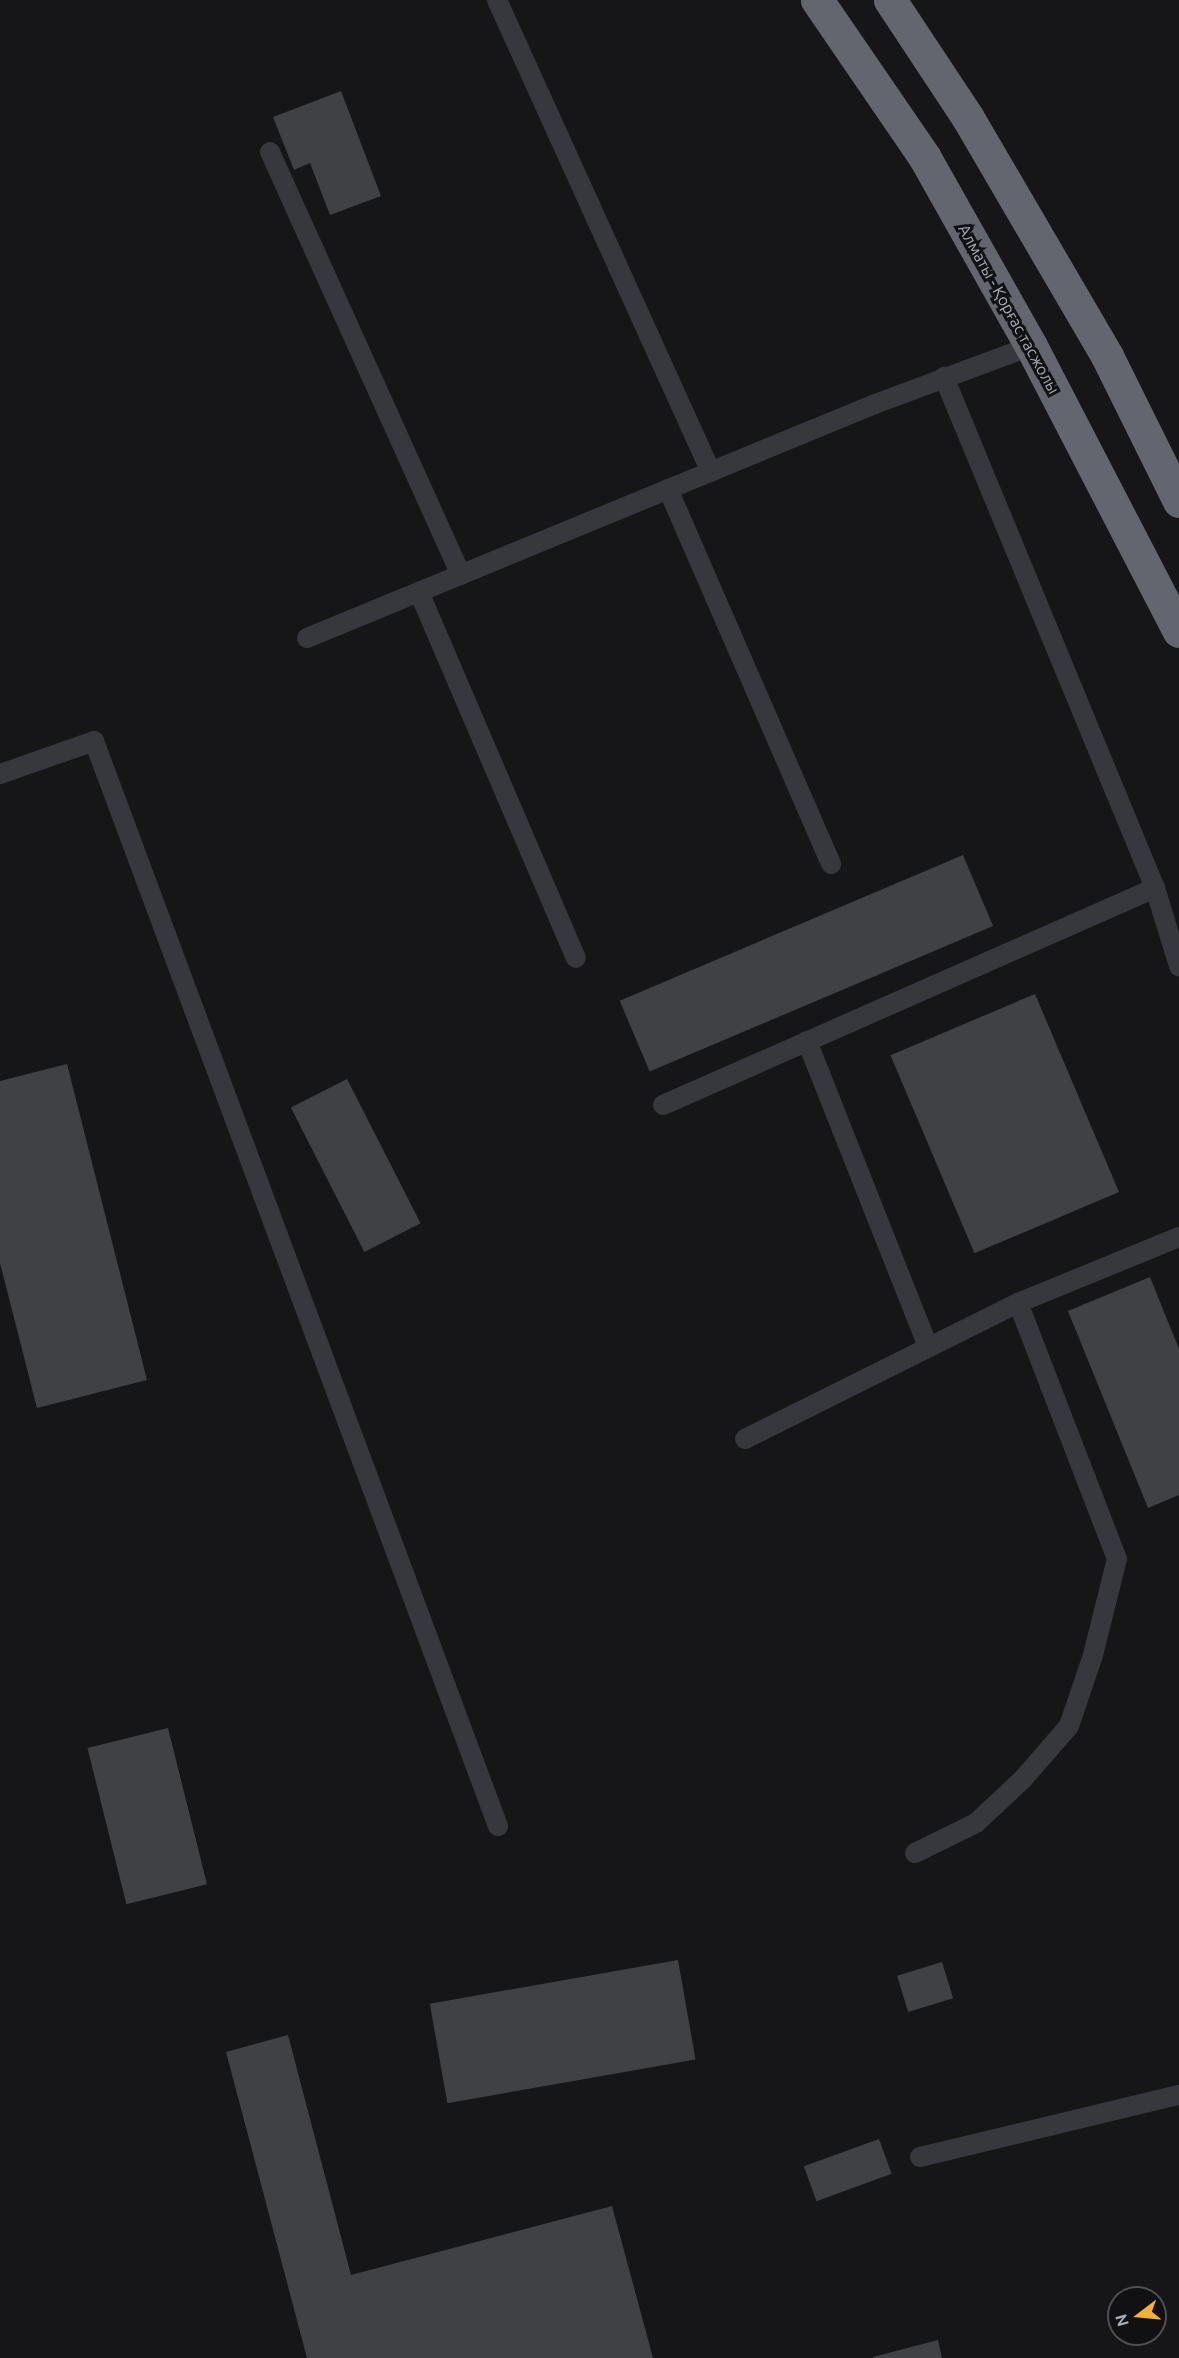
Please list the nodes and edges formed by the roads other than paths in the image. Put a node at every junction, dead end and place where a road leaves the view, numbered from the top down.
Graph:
1 (497, 0) edge
2 (817, 0) edge
3 (890, 0) edge
4 (270, 152) dead end
5 (1031, 346) junction
6 (944, 377) junction
7 (711, 472) junction
8 (668, 489) junction
9 (1179, 501) edge
10 (461, 574) junction
11 (418, 592) junction
12 (1179, 631) edge
13 (307, 638) dead end
14 (0, 774) edge
15 (831, 864) dead end
16 (1155, 888) junction
17 (576, 958) dead end
18 (1179, 966) edge
19 (807, 1041) junction
20 (663, 1105) dead end
21 (1179, 1236) edge
22 (1018, 1303) junction
23 (928, 1346) junction
24 (745, 1438) dead end
25 (498, 1826) dead end
26 (915, 1853) dead end
27 (1179, 2095) edge
28 (920, 2157) dead end

1 - 7 lane
2 - 5 highway, Алматы - Қорғас тасжолы
3 - 9 highway
4 - 10 lane
5 - 6 lane
5 - 12 highway, Алматы - Қорғас тасжолы
6 - 7 lane
6 - 16 lane
7 - 8 lane
8 - 10 lane
8 - 15 lane
10 - 11 lane
11 - 13 lane
11 - 17 lane
14 - 25 lane
16 - 18 lane
16 - 19 lane
19 - 20 lane
19 - 23 lane
21 - 22 lane
22 - 23 lane
22 - 26 lane
23 - 24 lane
27 - 28 lane

